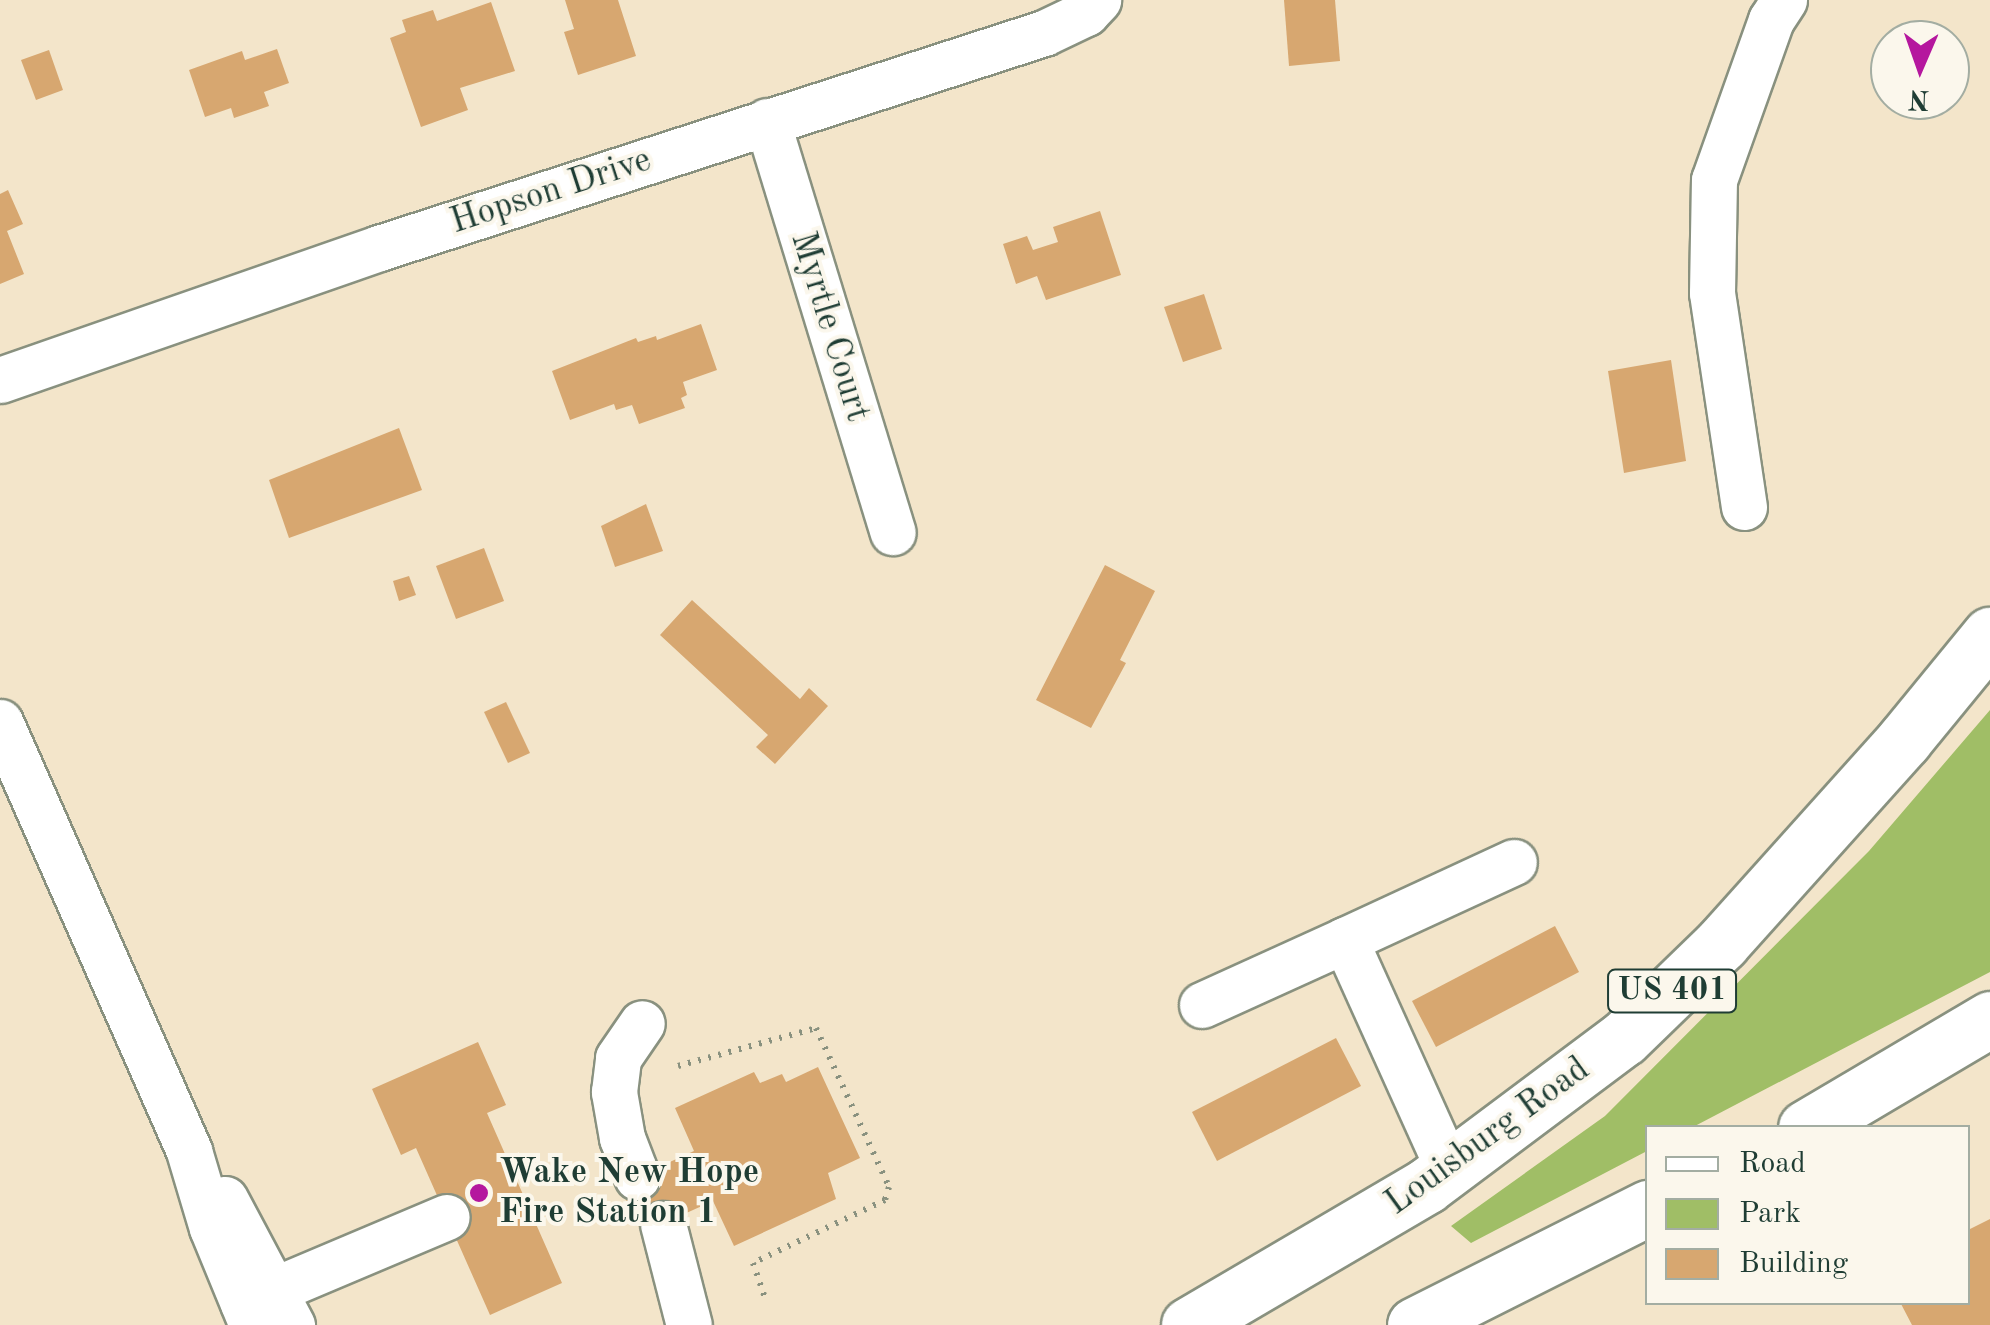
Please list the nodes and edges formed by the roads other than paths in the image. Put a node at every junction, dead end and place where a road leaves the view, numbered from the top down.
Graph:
1 (1098, 0) edge
2 (1784, 0) edge
3 (767, 121) junction
4 (0, 380) edge
5 (1744, 508) dead end
6 (893, 532) dead end
7 (1990, 635) edge
8 (0, 722) edge
9 (1514, 862) dead end
10 (1345, 940) junction
11 (1202, 1005) dead end
12 (1990, 1020) edge
13 (642, 1023) dead end
14 (1811, 1125) edge
15 (1450, 1170) junction
16 (637, 1177) dead end
17 (1645, 1210) edge
18 (446, 1217) dead end
19 (662, 1224) dead end
20 (266, 1311) edge
21 (690, 1325) edge
22 (1190, 1325) edge
23 (1416, 1325) edge

1 - 3 street, Hopson Drive
2 - 5 street
3 - 4 street, Hopson Drive
3 - 6 street, Myrtle Court
7 - 15 highway, Louisburg Road / US 401
8 - 20 street
9 - 10 street
10 - 11 street
10 - 15 street
12 - 14 highway
13 - 16 street
15 - 22 highway, Louisburg Road / US 401
17 - 23 highway
18 - 20 street
19 - 21 street

